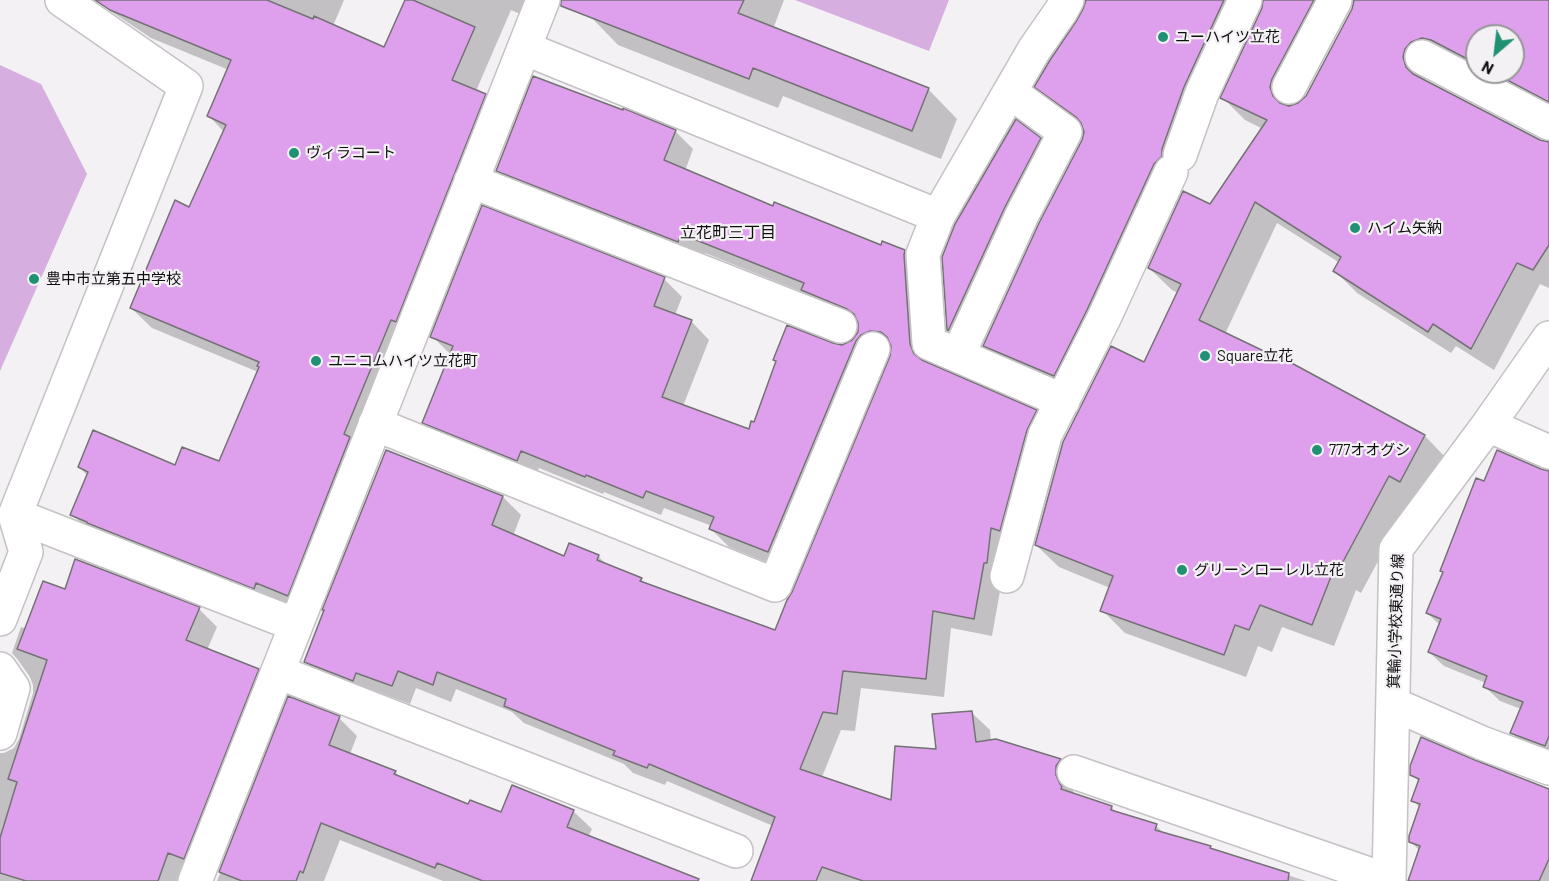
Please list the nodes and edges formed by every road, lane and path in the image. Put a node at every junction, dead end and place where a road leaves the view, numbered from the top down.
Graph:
1 (62, 0) edge
2 (543, 0) edge
3 (1067, 0) edge
4 (1245, 0) edge
5 (1335, 0) edge
6 (524, 48) junction
7 (1422, 57) dead end
8 (1289, 87) dead end
9 (1010, 92) junction
10 (1549, 123) edge
11 (471, 181) junction
12 (938, 216) junction
13 (840, 326) dead end
14 (1549, 338) edge
15 (873, 349) dead end
16 (958, 355) junction
17 (1062, 401) junction
18 (375, 424) junction
19 (1488, 425) junction
20 (1549, 452) edge
21 (15, 515) junction
22 (1007, 576) dead end
23 (0, 619) edge
24 (296, 625) junction
25 (0, 669) edge
26 (278, 672) junction
27 (1393, 704) junction
28 (0, 733) edge
29 (1549, 768) edge
30 (1074, 772) dead end
31 (736, 851) dead end
32 (195, 881) edge
33 (1389, 881) edge

1 - 21 street
2 - 6 street
3 - 9 street
4 - 17 street
5 - 8 street
6 - 11 street
6 - 12 street
7 - 10 street
9 - 12 street
9 - 16 street
11 - 13 street
11 - 18 street
12 - 16 street
14 - 19 street, 箕輪小学校東通り線
15 - 18 street
16 - 17 street
17 - 22 street
18 - 24 street
19 - 20 street
19 - 27 street, 箕輪小学校東通り線
21 - 23 street
21 - 24 street
24 - 26 street
25 - 28 street
26 - 31 street
26 - 32 street
27 - 29 street
27 - 33 street, 箕輪小学校東通り線
30 - 33 street

